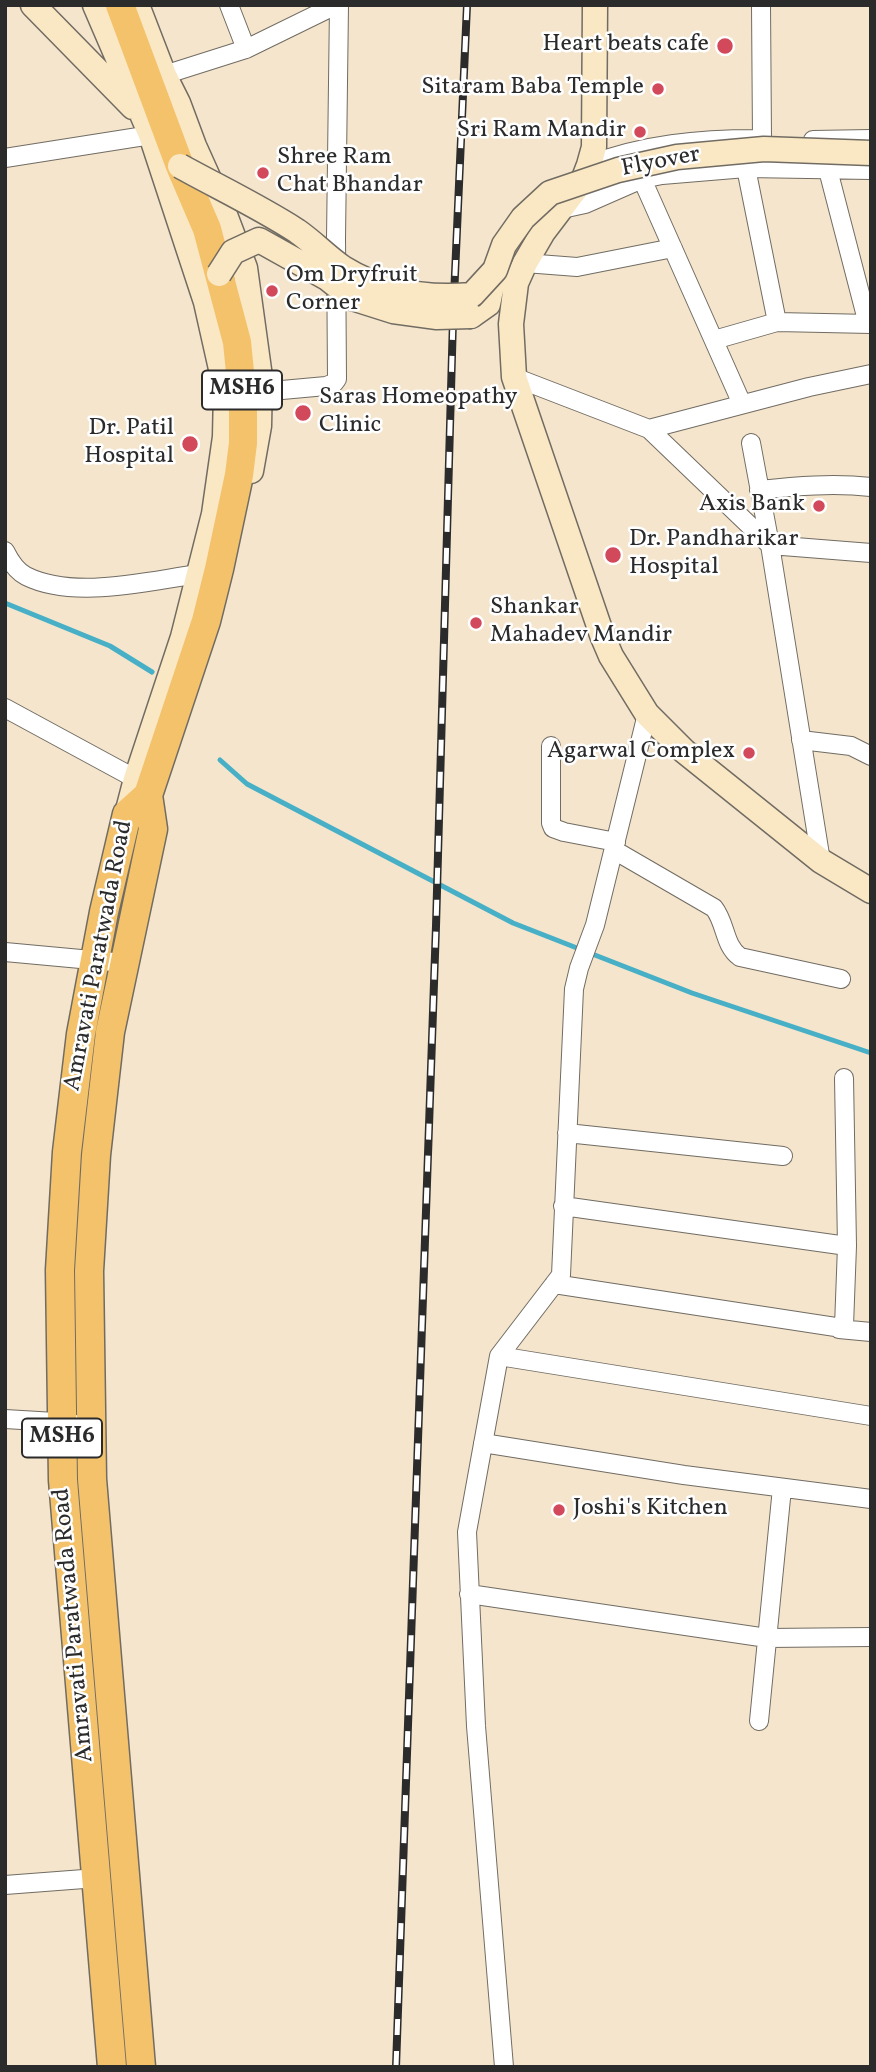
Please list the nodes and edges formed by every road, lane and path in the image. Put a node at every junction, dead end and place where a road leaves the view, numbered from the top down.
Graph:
1 (33, 5) edge
2 (95, 5) edge
3 (120, 5) edge
4 (138, 5) edge
5 (229, 5) edge
6 (337, 5) edge
7 (595, 5) edge
8 (761, 5) edge
9 (246, 50) junction
10 (164, 75) junction
11 (147, 126) junction
12 (762, 139) junction
13 (871, 139) edge
14 (871, 153) edge
15 (5, 158) edge
16 (589, 165) junction
17 (180, 166) junction
18 (746, 167) junction
19 (828, 170) junction
20 (871, 170) edge
21 (642, 179) junction
22 (562, 209) junction
23 (673, 248) junction
24 (525, 263) junction
25 (495, 270) junction
26 (219, 274) junction
27 (778, 322) junction
28 (870, 324) edge
29 (714, 340) junction
30 (871, 374) edge
31 (514, 377) junction
32 (260, 392) junction
33 (742, 404) junction
34 (649, 429) junction
35 (751, 443) dead end
36 (871, 487) edge
37 (759, 490) junction
38 (770, 545) junction
39 (5, 551) edge
40 (871, 553) edge
41 (199, 574) junction
42 (5, 708) edge
43 (647, 713) junction
44 (801, 740) junction
45 (551, 746) dead end
46 (871, 756) edge
47 (146, 786) junction
48 (153, 829) junction
49 (615, 846) junction
50 (821, 861) junction
51 (871, 891) edge
52 (5, 952) edge
53 (95, 961) junction
54 (124, 963) junction
55 (841, 979) dead end
56 (844, 1078) dead end
57 (567, 1133) junction
58 (783, 1156) dead end
59 (563, 1206) junction
60 (847, 1246) junction
61 (554, 1284) junction
62 (839, 1329) junction
63 (871, 1332) edge
64 (499, 1356) junction
65 (871, 1416) edge
66 (5, 1419) edge
67 (62, 1423) junction
68 (92, 1423) junction
69 (483, 1443) junction
70 (782, 1488) junction
71 (871, 1499) edge
72 (469, 1594) junction
73 (871, 1637) edge
74 (767, 1638) junction
75 (759, 1721) dead end
76 (97, 1878) junction
77 (5, 1885) edge
78 (112, 2067) edge
79 (141, 2067) edge
80 (504, 2067) edge

1 - 11 main road
2 - 11 main road, MSH6
3 - 17 main road, MSH6
4 - 10 main road, MSH6
5 - 9 street
6 - 9 street
6 - 32 street
7 - 16 main road
8 - 12 street
9 - 10 street
10 - 32 main road, MSH6
11 - 15 street
11 - 41 main road, MSH6
12 - 13 street
12 - 16 street
14 - 25 main road, Flyover, bridge
16 - 22 main road
17 - 25 main road, Flyover, bridge
17 - 26 main road, MSH6
18 - 19 street
18 - 21 street
18 - 27 street
19 - 20 street
19 - 28 street
21 - 22 street
21 - 23 street
22 - 24 main road
23 - 24 street
23 - 29 street
24 - 31 main road
25 - 26 main road, Flyover, bridge
26 - 47 main road, MSH6
27 - 28 street
27 - 29 street
29 - 33 street
30 - 33 street
31 - 34 street
31 - 43 main road
32 - 48 main road, MSH6
33 - 34 street
34 - 38 street
35 - 37 street
36 - 37 street
37 - 38 street
38 - 40 street
38 - 44 street
39 - 41 street
41 - 47 main road, MSH6
42 - 47 street
43 - 49 street
43 - 50 main road
44 - 46 street
44 - 50 street
45 - 49 street
47 - 48 main road, MSH6
47 - 53 main road, Amravati Paratwada Road / MSH6
48 - 54 main road, MSH6
49 - 55 street
49 - 57 street
50 - 51 main road
52 - 53 street
53 - 54 street
53 - 67 main road, Amravati Paratwada Road / MSH6
54 - 68 main road, MSH6
56 - 60 street
57 - 58 street
57 - 59 street
59 - 60 street
59 - 61 street
60 - 62 street
61 - 62 street
61 - 64 street
62 - 63 street
64 - 65 street
64 - 69 street
66 - 67 street
67 - 68 street
67 - 76 main road, Amravati Paratwada Road / MSH6
68 - 79 main road, MSH6
69 - 70 street
69 - 72 street
70 - 71 street
70 - 74 street
72 - 74 street
72 - 80 street
73 - 74 street
74 - 75 street
76 - 77 street
76 - 78 main road, Amravati Paratwada Road / MSH6

